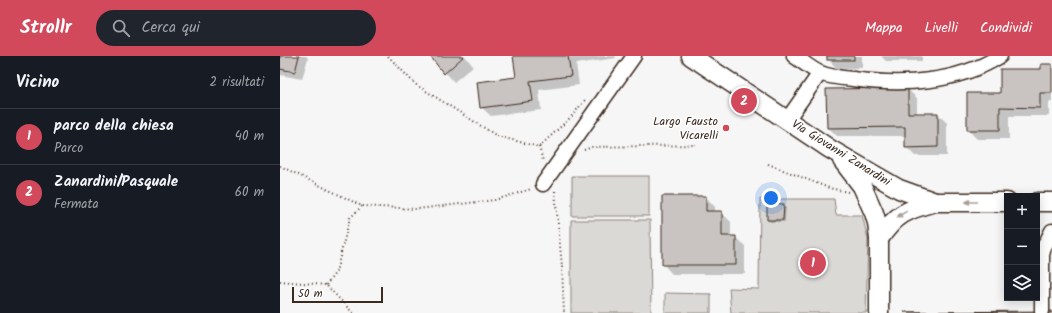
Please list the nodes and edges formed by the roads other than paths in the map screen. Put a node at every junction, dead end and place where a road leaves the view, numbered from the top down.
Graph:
1 (634, 56) edge
2 (691, 56) edge
3 (794, 56) edge
4 (1000, 56) edge
5 (820, 73) junction
6 (787, 120) junction
7 (830, 149) junction
8 (543, 184) road end
9 (934, 202) junction
10 (1004, 202) edge
11 (1040, 202) edge
12 (1052, 202) edge
13 (1052, 231) edge
14 (879, 239) junction
15 (1042, 311) dead end
16 (879, 313) edge

1 - 8 street
2 - 6 street, Via Giovanni Zanardini
3 - 5 street
4 - 5 street
5 - 6 street
6 - 7 street, Via Giovanni Zanardini
7 - 9 street, Via Giovanni Zanardini
7 - 14 street
10 -> 9 street, Via Giovanni Zanardini
9 -> 14 street
11 - 12 street
13 - 15 street
14 - 16 street

